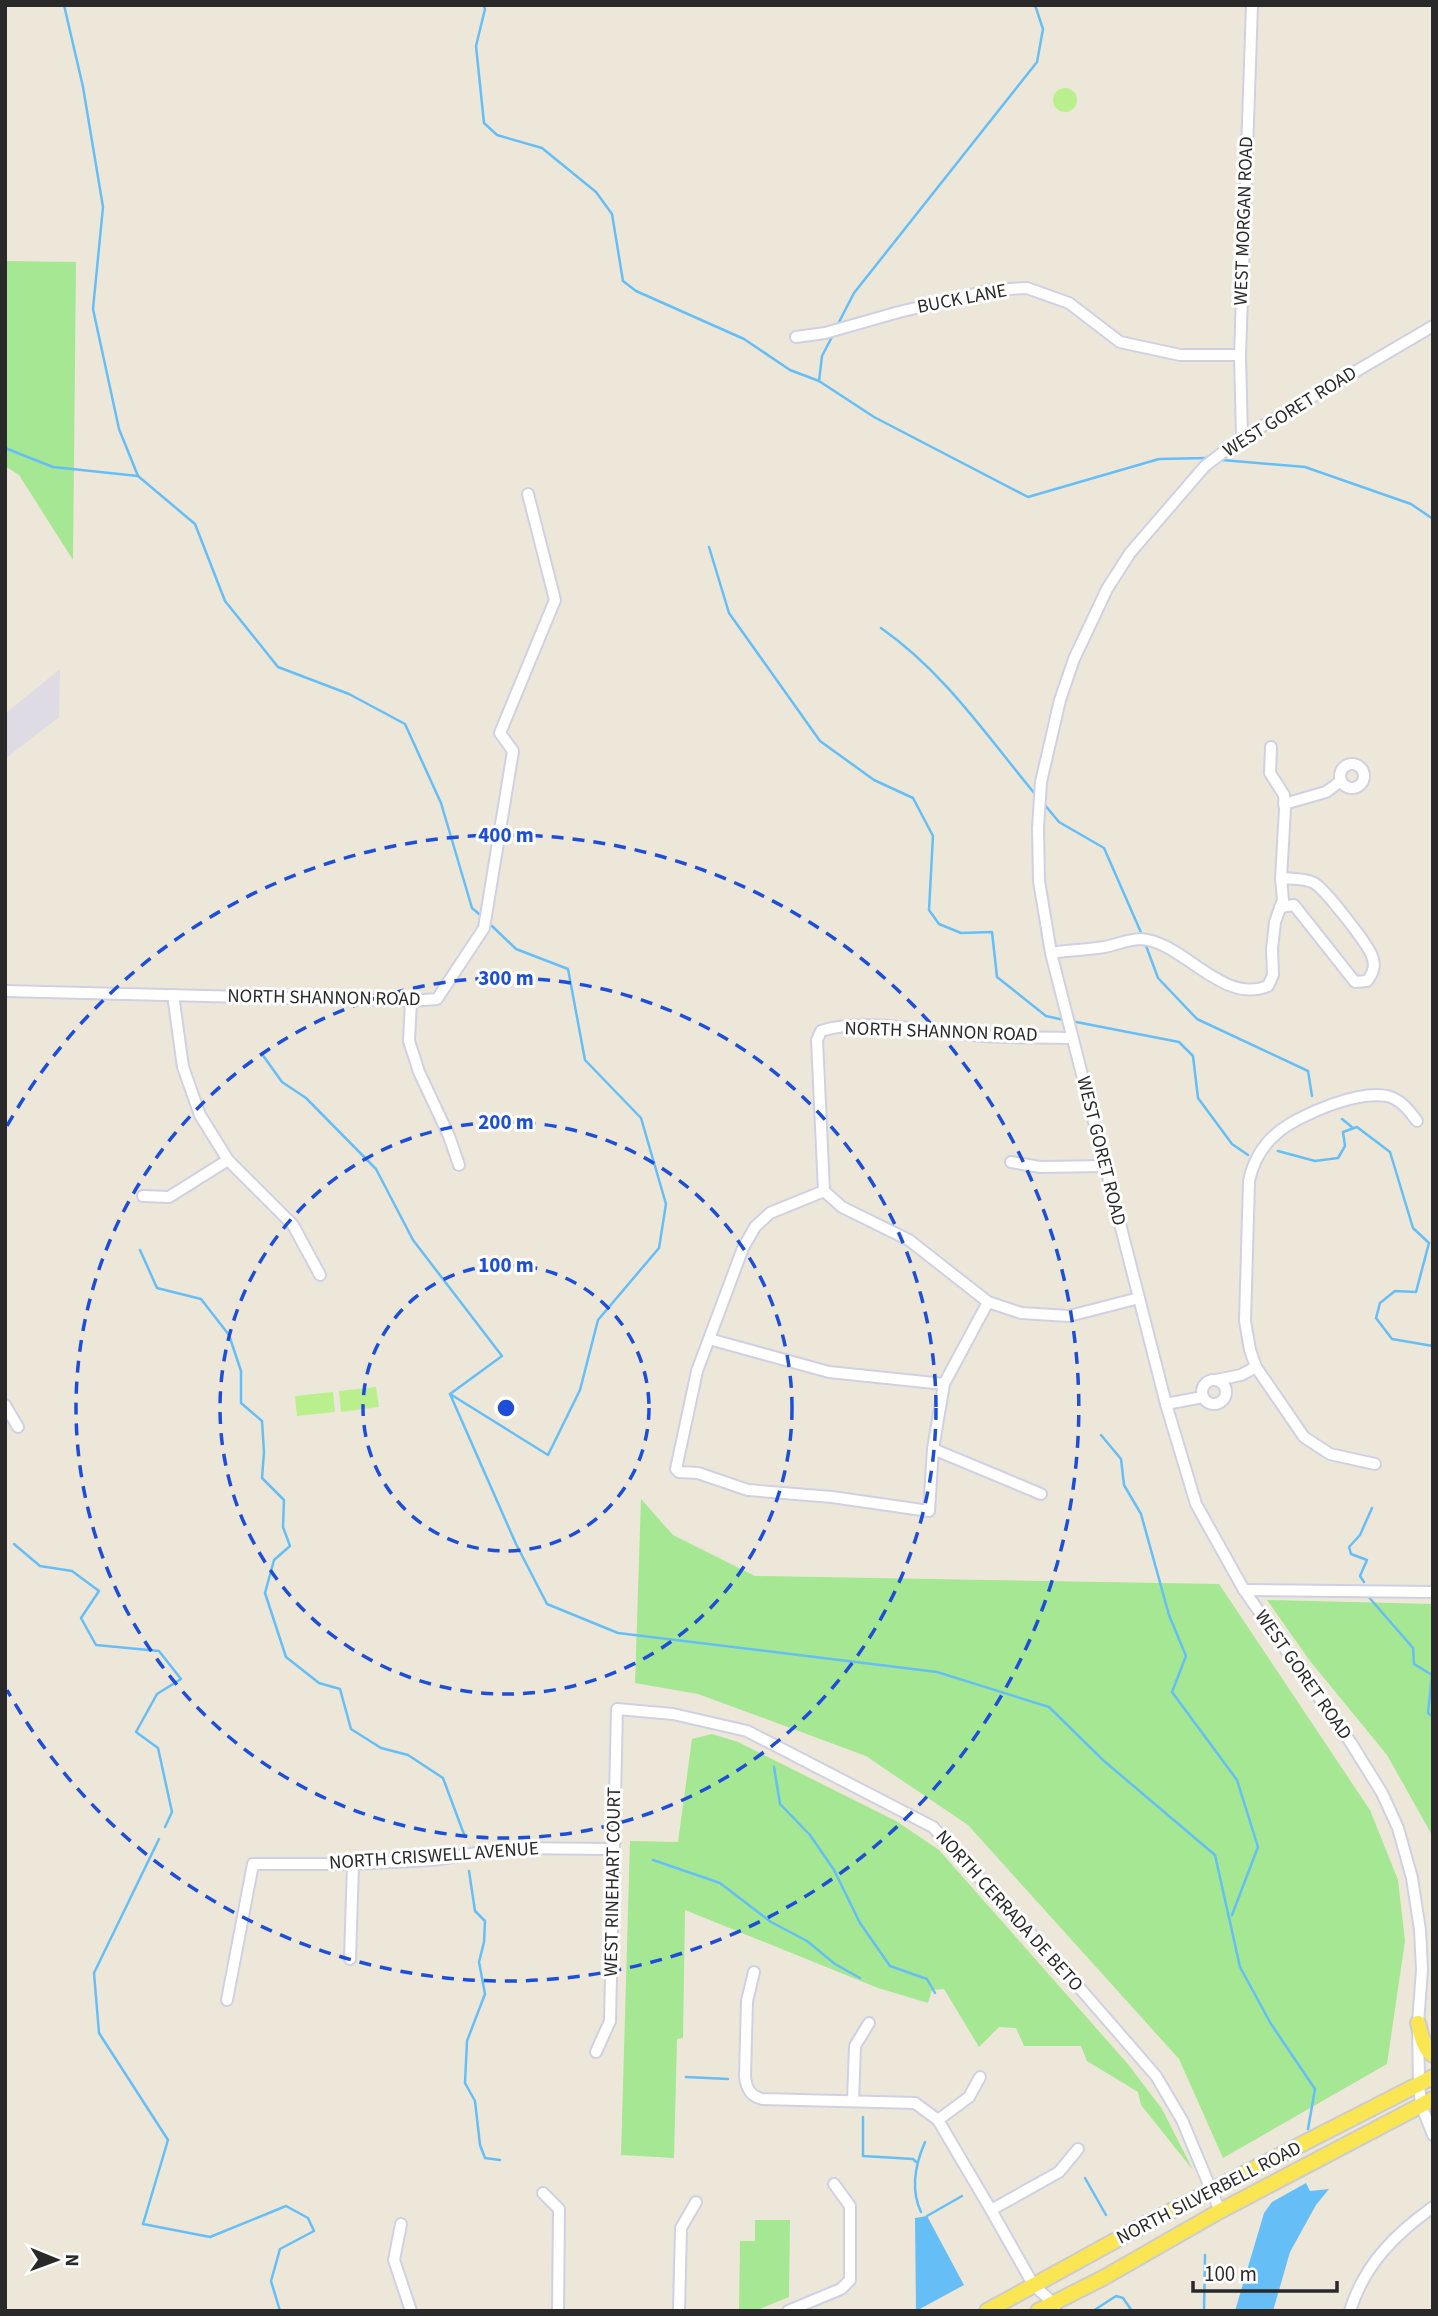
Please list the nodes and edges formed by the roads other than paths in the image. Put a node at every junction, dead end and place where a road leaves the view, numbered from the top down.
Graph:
1 (1252, 5) edge
2 (1433, 326) edge
3 (796, 337) dead end
4 (1240, 355) junction
5 (1242, 438) junction
6 (528, 494) dead end
7 (1271, 747) dead end
8 (1341, 782) dead end
9 (1284, 804) junction
10 (1281, 878) junction
11 (1280, 907) junction
12 (1051, 953) junction
13 (5, 991) edge
14 (173, 995) junction
15 (411, 1001) junction
16 (1072, 1038) junction
17 (1417, 1121) dead end
18 (228, 1160) junction
19 (1011, 1162) dead end
20 (459, 1165) dead end
21 (1104, 1166) junction
22 (824, 1191) junction
23 (143, 1196) dead end
24 (320, 1275) dead end
25 (1139, 1298) junction
26 (988, 1302) junction
27 (709, 1339) junction
28 (1256, 1367) junction
29 (1241, 1375) junction
30 (1216, 1380) junction
31 (944, 1384) junction
32 (1226, 1394) junction
33 (1203, 1397) junction
34 (1166, 1404) junction
35 (5, 1405) edge
36 (18, 1427) dead end
37 (933, 1449) junction
38 (1375, 1464) dead end
39 (1041, 1493) dead end
40 (1244, 1590) junction
41 (1433, 1592) edge
42 (617, 1709) joint
43 (614, 1849) junction
44 (353, 1864) junction
45 (350, 1959) dead end
46 (754, 1972) dead end
47 (227, 2000) dead end
48 (869, 2023) dead end
49 (1418, 2023) junction
50 (596, 2052) dead end
51 (1433, 2055) edge
52 (980, 2077) dead end
53 (1433, 2077) edge
54 (1419, 2084) junction
55 (853, 2101) junction
56 (1429, 2103) edge
57 (938, 2120) junction
58 (1433, 2136) edge
59 (1079, 2149) dead end
60 (834, 2184) dead end
61 (1213, 2192) junction
62 (543, 2193) dead end
63 (696, 2202) dead end
64 (1433, 2207) edge
65 (991, 2210) junction
66 (1220, 2211) junction
67 (401, 2224) dead end
68 (1034, 2286) junction
69 (1045, 2309) edge
70 (411, 2311) edge
71 (558, 2311) edge
72 (679, 2311) edge
73 (788, 2311) edge
74 (988, 2311) edge
75 (1350, 2311) edge

1 - 4 street, WEST MORGAN ROAD
2 - 5 street, WEST GORET ROAD
3 - 4 street, BUCK LANE
4 - 5 street, WEST MORGAN ROAD
5 - 12 street, WEST GORET ROAD
6 - 15 street, NORTH SHANNON ROAD
7 - 9 street
8 - 9 street
9 - 10 street
10 - 11 street
10 - 11 street
11 - 12 street
12 - 16 street, WEST GORET ROAD
13 - 14 street, NORTH SHANNON ROAD
14 - 15 street, NORTH SHANNON ROAD
14 - 18 street
15 - 20 street
16 - 21 street, WEST GORET ROAD
16 - 22 street, NORTH SHANNON ROAD
17 - 28 street
18 - 23 street
18 - 24 street
19 - 21 street
21 - 25 street, WEST GORET ROAD
22 - 26 street
22 - 27 street
25 - 26 street
25 - 34 street, WEST GORET ROAD
26 - 31 street
27 - 31 street
27 - 37 street
28 - 29 street
28 - 38 street
29 - 30 street
29 - 32 street
30 - 32 street
30 - 33 street
31 - 37 street
32 - 33 street
33 - 34 street
34 - 40 street, WEST GORET ROAD
35 - 36 street
37 - 39 street
40 - 41 street
40 - 49 street, WEST GORET ROAD
42 - 43 street, WEST RINEHART COURT
42 - 61 street, NORTH CERRADA DE BETO
43 - 44 street, NORTH CRISWELL AVENUE
43 - 50 street, WEST RINEHART COURT
44 - 45 street
44 - 47 street, NORTH CRISWELL AVENUE
46 - 55 street
48 - 55 street
49 - 51 main road
49 - 54 street, WEST GORET ROAD
52 - 57 street
53 - 54 main road, NORTH SILVERBELL ROAD
54 - 56 street, WEST GORET ROAD
54 - 61 main road, NORTH SILVERBELL ROAD
55 - 57 street
56 - 58 street, WEST GORET ROAD
56 - 66 main road, NORTH SILVERBELL ROAD
57 - 65 street
59 - 65 street
60 - 73 street
61 - 66 street, NORTH CERRADA DE BETO
61 - 68 main road, NORTH SILVERBELL ROAD
62 - 71 street
63 - 72 street
64 - 75 street
65 - 68 street
66 - 69 main road, NORTH SILVERBELL ROAD
67 - 70 street
68 - 69 street
68 - 74 main road, NORTH SILVERBELL ROAD

